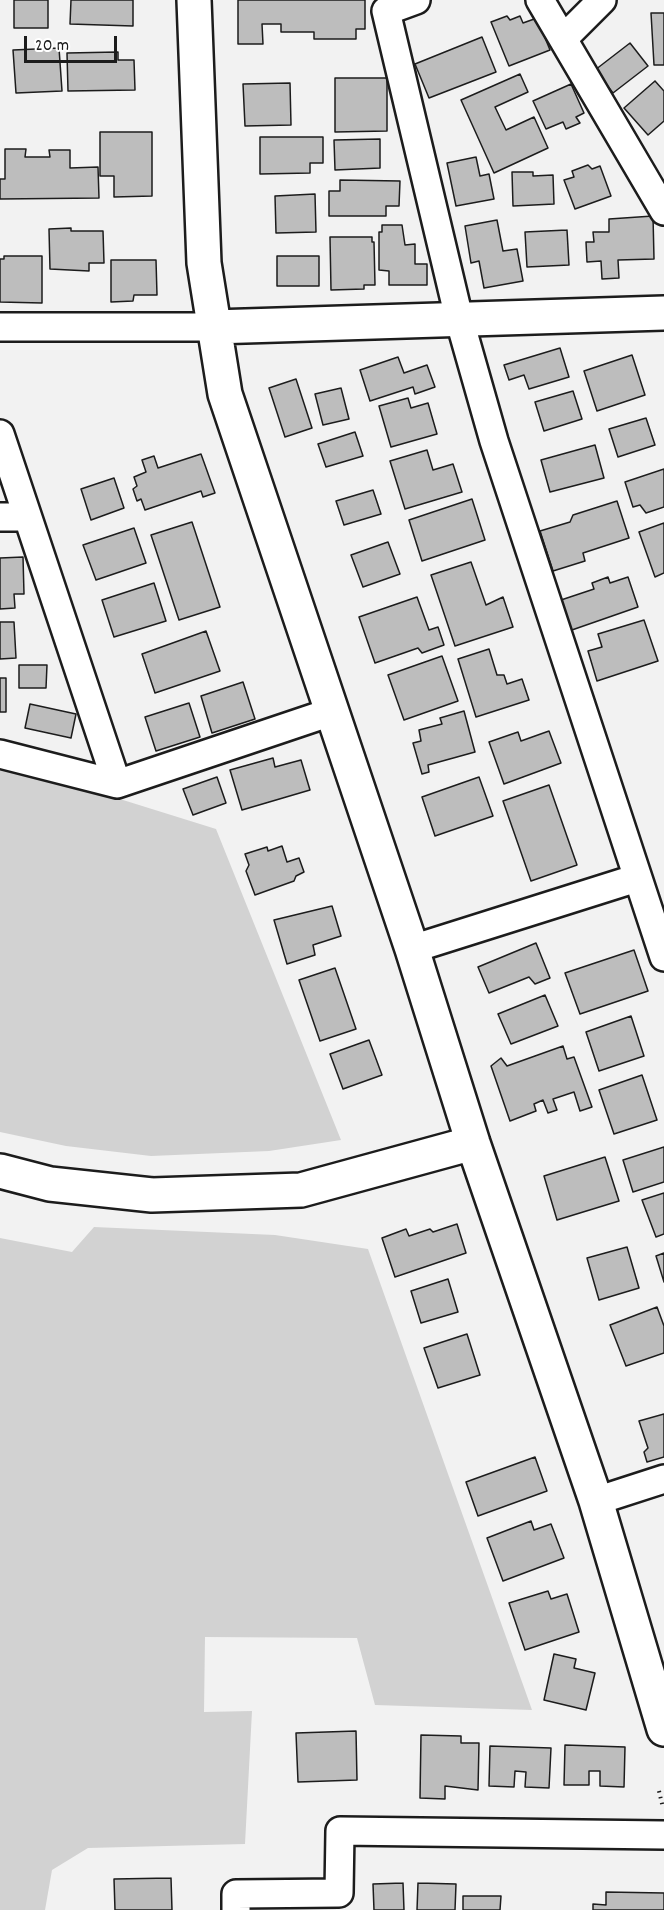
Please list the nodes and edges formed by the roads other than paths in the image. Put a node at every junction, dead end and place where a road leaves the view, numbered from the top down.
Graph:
1 (194, 0) edge
2 (416, 0) edge
3 (540, 0) edge
4 (602, 0) edge
5 (563, 39) junction
6 (655, 170) edge
7 (664, 211) edge
8 (664, 313) edge
9 (459, 318) junction
10 (0, 327) edge
11 (213, 327) junction
12 (0, 434) edge
13 (13, 517) edge
14 (331, 712) junction
15 (0, 754) edge
16 (117, 784) junction
17 (637, 878) junction
18 (412, 949) junction
19 (664, 957) edge
20 (473, 1143) junction
21 (0, 1172) edge
22 (664, 1479) edge
23 (596, 1501) junction
24 (664, 1729) edge
25 (664, 1835) edge
26 (236, 1910) edge

1 - 11 street
2 - 9 street
3 - 5 street
4 - 5 street
5 - 6 street
6 - 7 street
8 - 9 street
9 - 11 street
9 - 17 street
10 - 11 street
11 - 14 street
12 - 13 street
13 - 16 street
14 - 16 street
14 - 18 street
15 - 16 street
17 - 18 street
17 - 19 street
18 - 20 street
20 - 21 street
20 - 23 street
22 - 23 street
23 - 24 street
25 - 26 street

